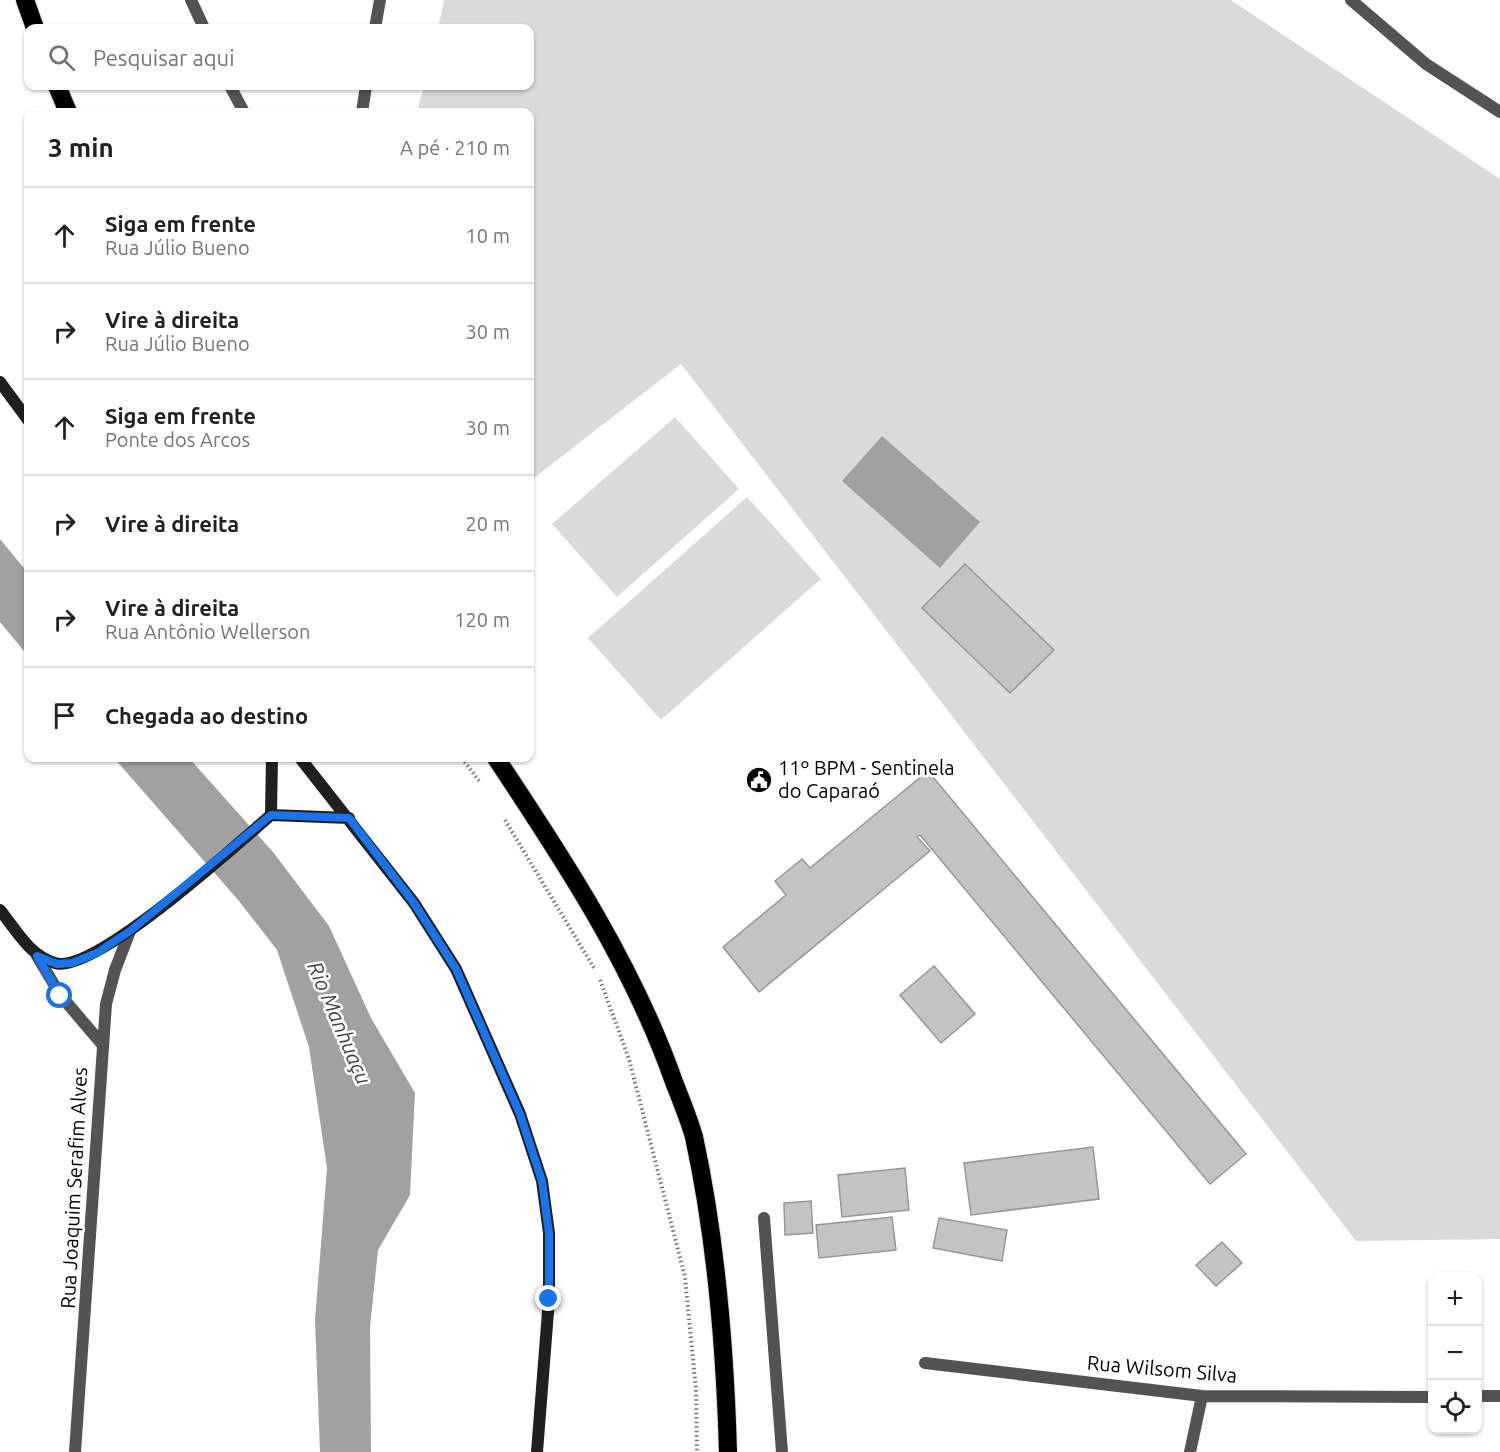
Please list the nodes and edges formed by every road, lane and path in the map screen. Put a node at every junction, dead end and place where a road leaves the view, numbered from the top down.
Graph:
1 (25, 0) edge
2 (191, 0) edge
3 (380, 0) edge
4 (1351, 0) edge
5 (34, 24) edge
6 (202, 24) edge
7 (376, 24) edge
8 (59, 90) edge
9 (232, 90) edge
10 (365, 90) edge
11 (66, 108) edge
12 (242, 108) edge
13 (363, 108) edge
14 (1500, 112) edge
15 (0, 382) edge
16 (24, 415) edge
17 (272, 762) edge
18 (303, 762) edge
19 (465, 762) edge
20 (499, 762) edge
21 (485, 790) dead end
22 (503, 817) dead end
23 (349, 818) junction
24 (267, 819) junction
25 (0, 910) edge
26 (130, 931) junction
27 (37, 956) junction
28 (102, 1044) junction
29 (764, 1218) dead end
30 (925, 1363) dead end
31 (1202, 1396) junction
32 (1428, 1396) edge
33 (1482, 1396) edge
34 (1500, 1396) edge
35 (75, 1452) edge
36 (537, 1452) edge
37 (697, 1452) edge
38 (728, 1452) edge
39 (782, 1452) edge
40 (1190, 1452) edge

1 - 5 highway
2 - 6 street
3 - 7 street
4 - 14 street
8 - 11 highway
9 - 12 street
10 - 13 street
15 - 16 street
17 - 24 street
18 - 23 street
19 - 21 path
20 - 38 highway
22 - 37 path
23 - 24 street
23 - 36 street
24 - 26 street
25 - 27 street
26 - 27 street
26 - 28 street, Rua Joaquim Serafim Alves
27 - 28 street
28 - 35 street, Rua Joaquim Serafim Alves
29 - 39 street
30 - 31 street, Rua Wilsom Silva
31 - 32 street, Rua Wilsom Silva
31 - 40 street
33 - 34 street

